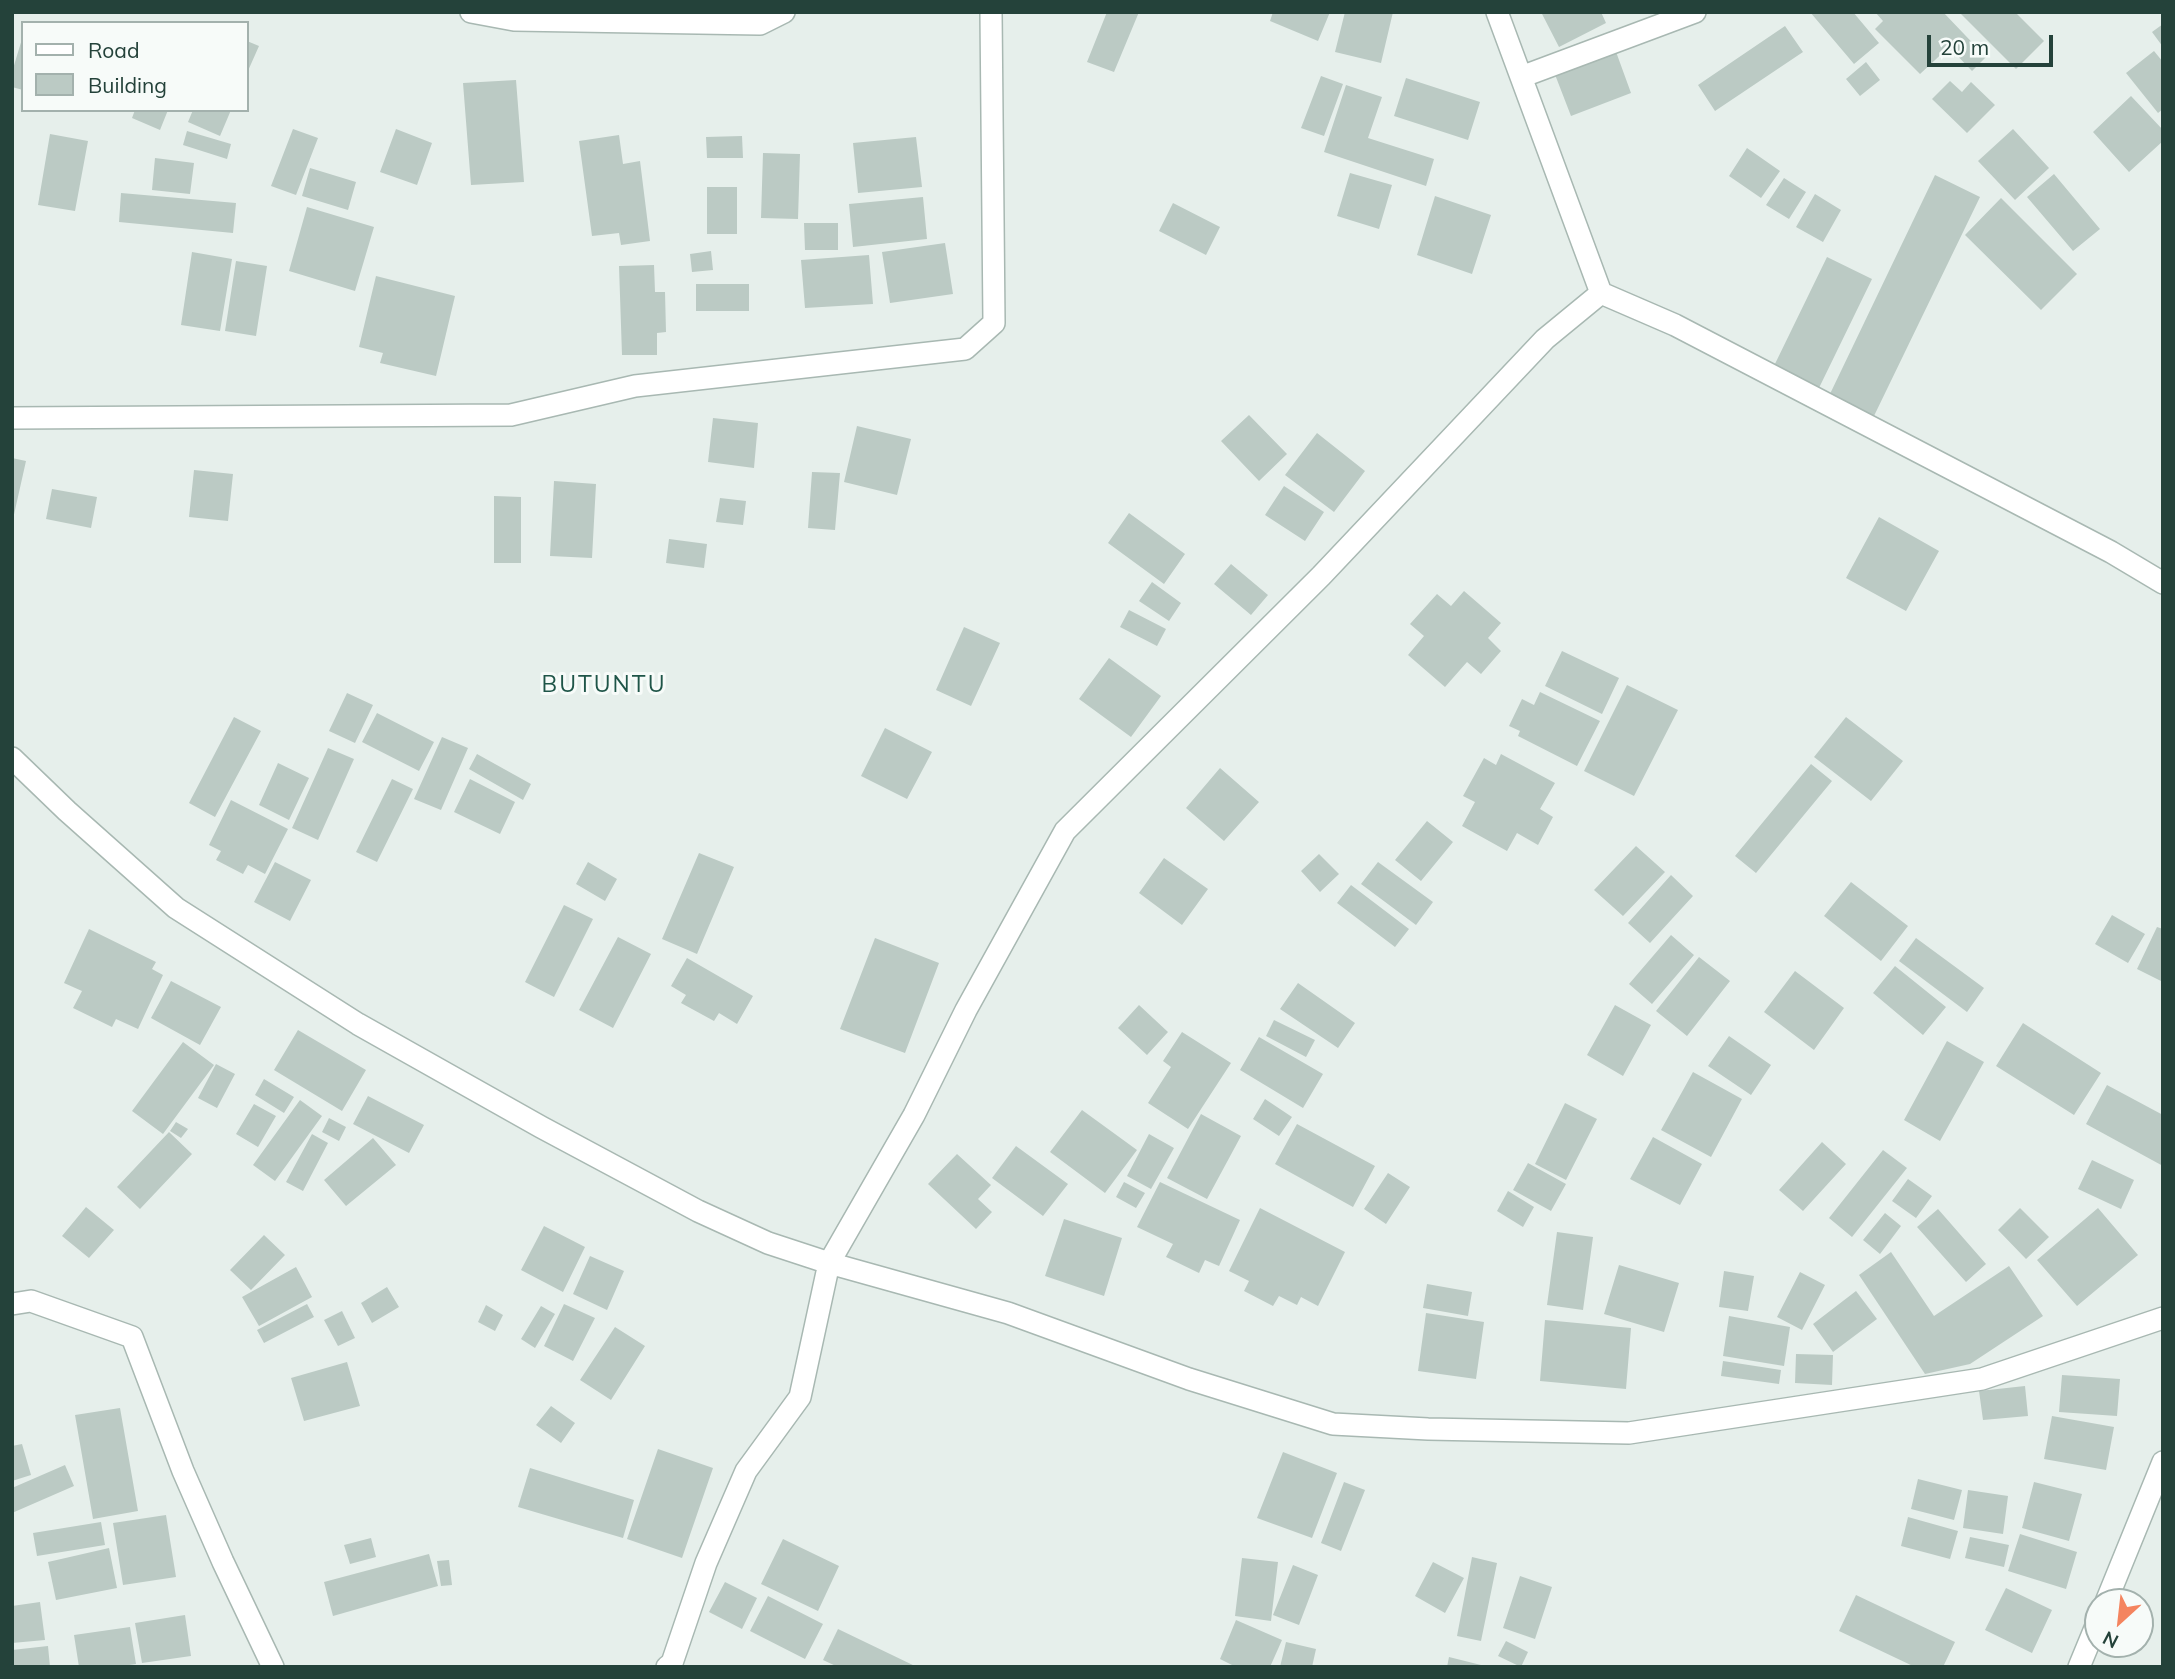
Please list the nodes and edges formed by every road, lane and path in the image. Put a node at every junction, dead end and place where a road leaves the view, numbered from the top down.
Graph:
1 (471, 12) edge
2 (783, 12) edge
3 (991, 12) edge
4 (1497, 12) edge
5 (1695, 12) edge
6 (1521, 77) junction
7 (1601, 293) junction
8 (12, 418) edge
9 (2163, 583) edge
10 (12, 758) edge
11 (829, 1263) junction
12 (12, 1304) edge
13 (2163, 1318) edge
14 (2163, 1462) edge
15 (2112, 1588) edge
16 (273, 1667) edge
17 (667, 1667) edge

1 - 2 street
3 - 8 street
4 - 6 street
5 - 6 street
6 - 7 street
7 - 9 street
7 - 11 street
10 - 11 street
11 - 13 street
11 - 17 street
12 - 16 street
14 - 15 street

